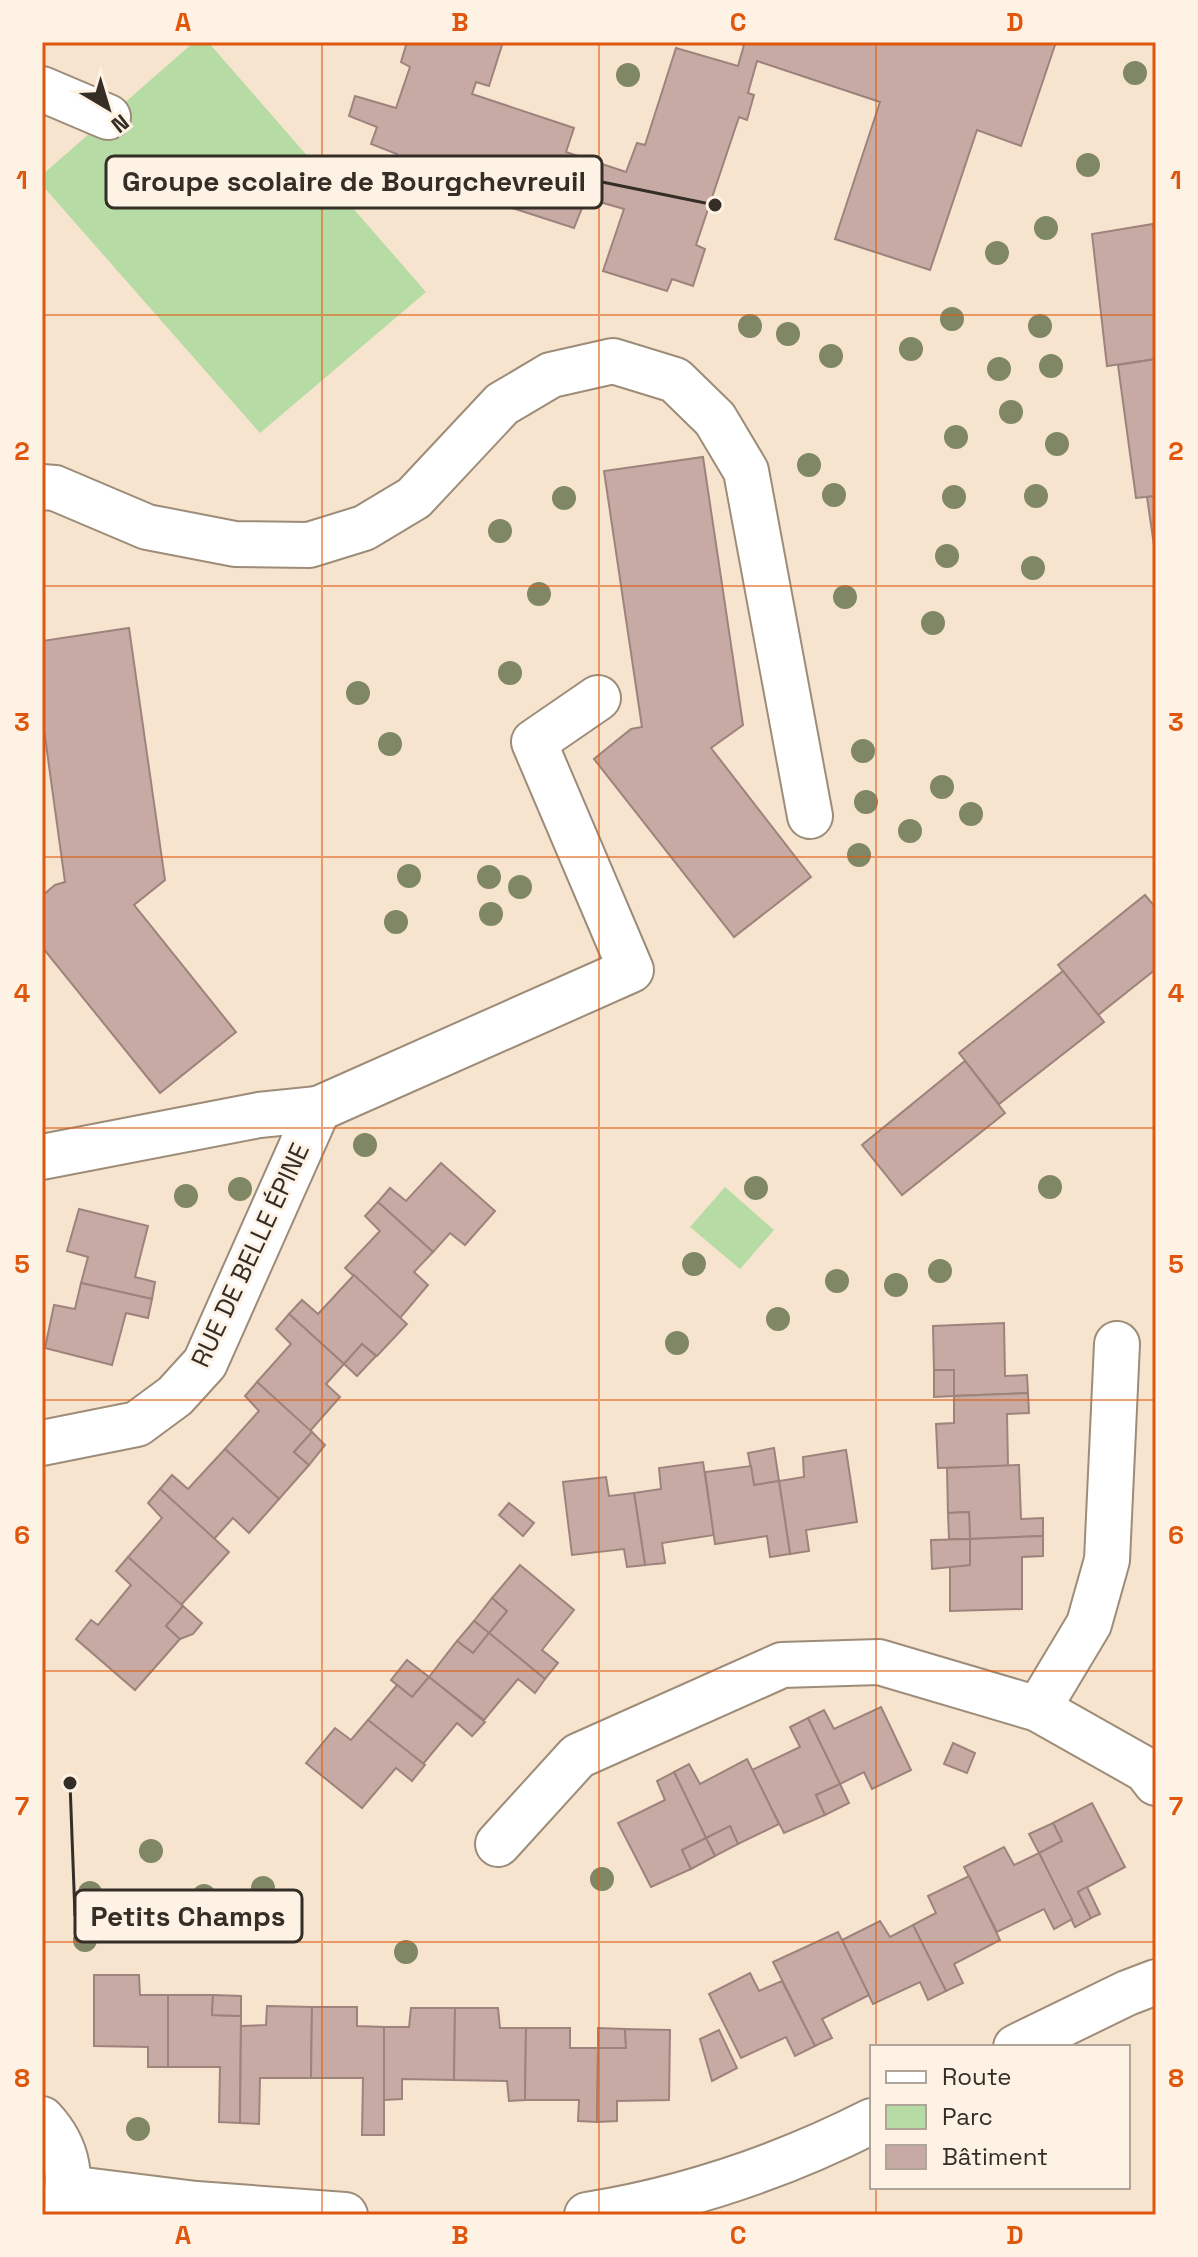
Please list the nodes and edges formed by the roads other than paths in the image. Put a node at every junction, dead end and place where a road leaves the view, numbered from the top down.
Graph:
1 (42, 89) edge
2 (108, 117) dead end
3 (42, 487) edge
4 (598, 698) dead end
5 (810, 816) dead end
6 (318, 1109) junction
7 (42, 1157) edge
8 (1117, 1344) dead end
9 (42, 1443) edge
10 (1038, 1709) junction
11 (1156, 1783) edge
12 (498, 1844) dead end
13 (1156, 1982) edge
14 (1020, 2045) edge
15 (42, 2119) edge
16 (870, 2122) edge
17 (64, 2202) edge
18 (345, 2215) edge
19 (587, 2215) edge

1 - 2 street
3 - 5 street
4 - 6 street, RUE DE BELLE ÉPINE
6 - 7 street, RUE DE BELLE ÉPINE
6 - 9 street, RUE DE BELLE ÉPINE
8 - 10 street
10 - 11 street
10 - 12 street
13 - 14 street
15 - 17 street
16 - 19 street
17 - 18 street

